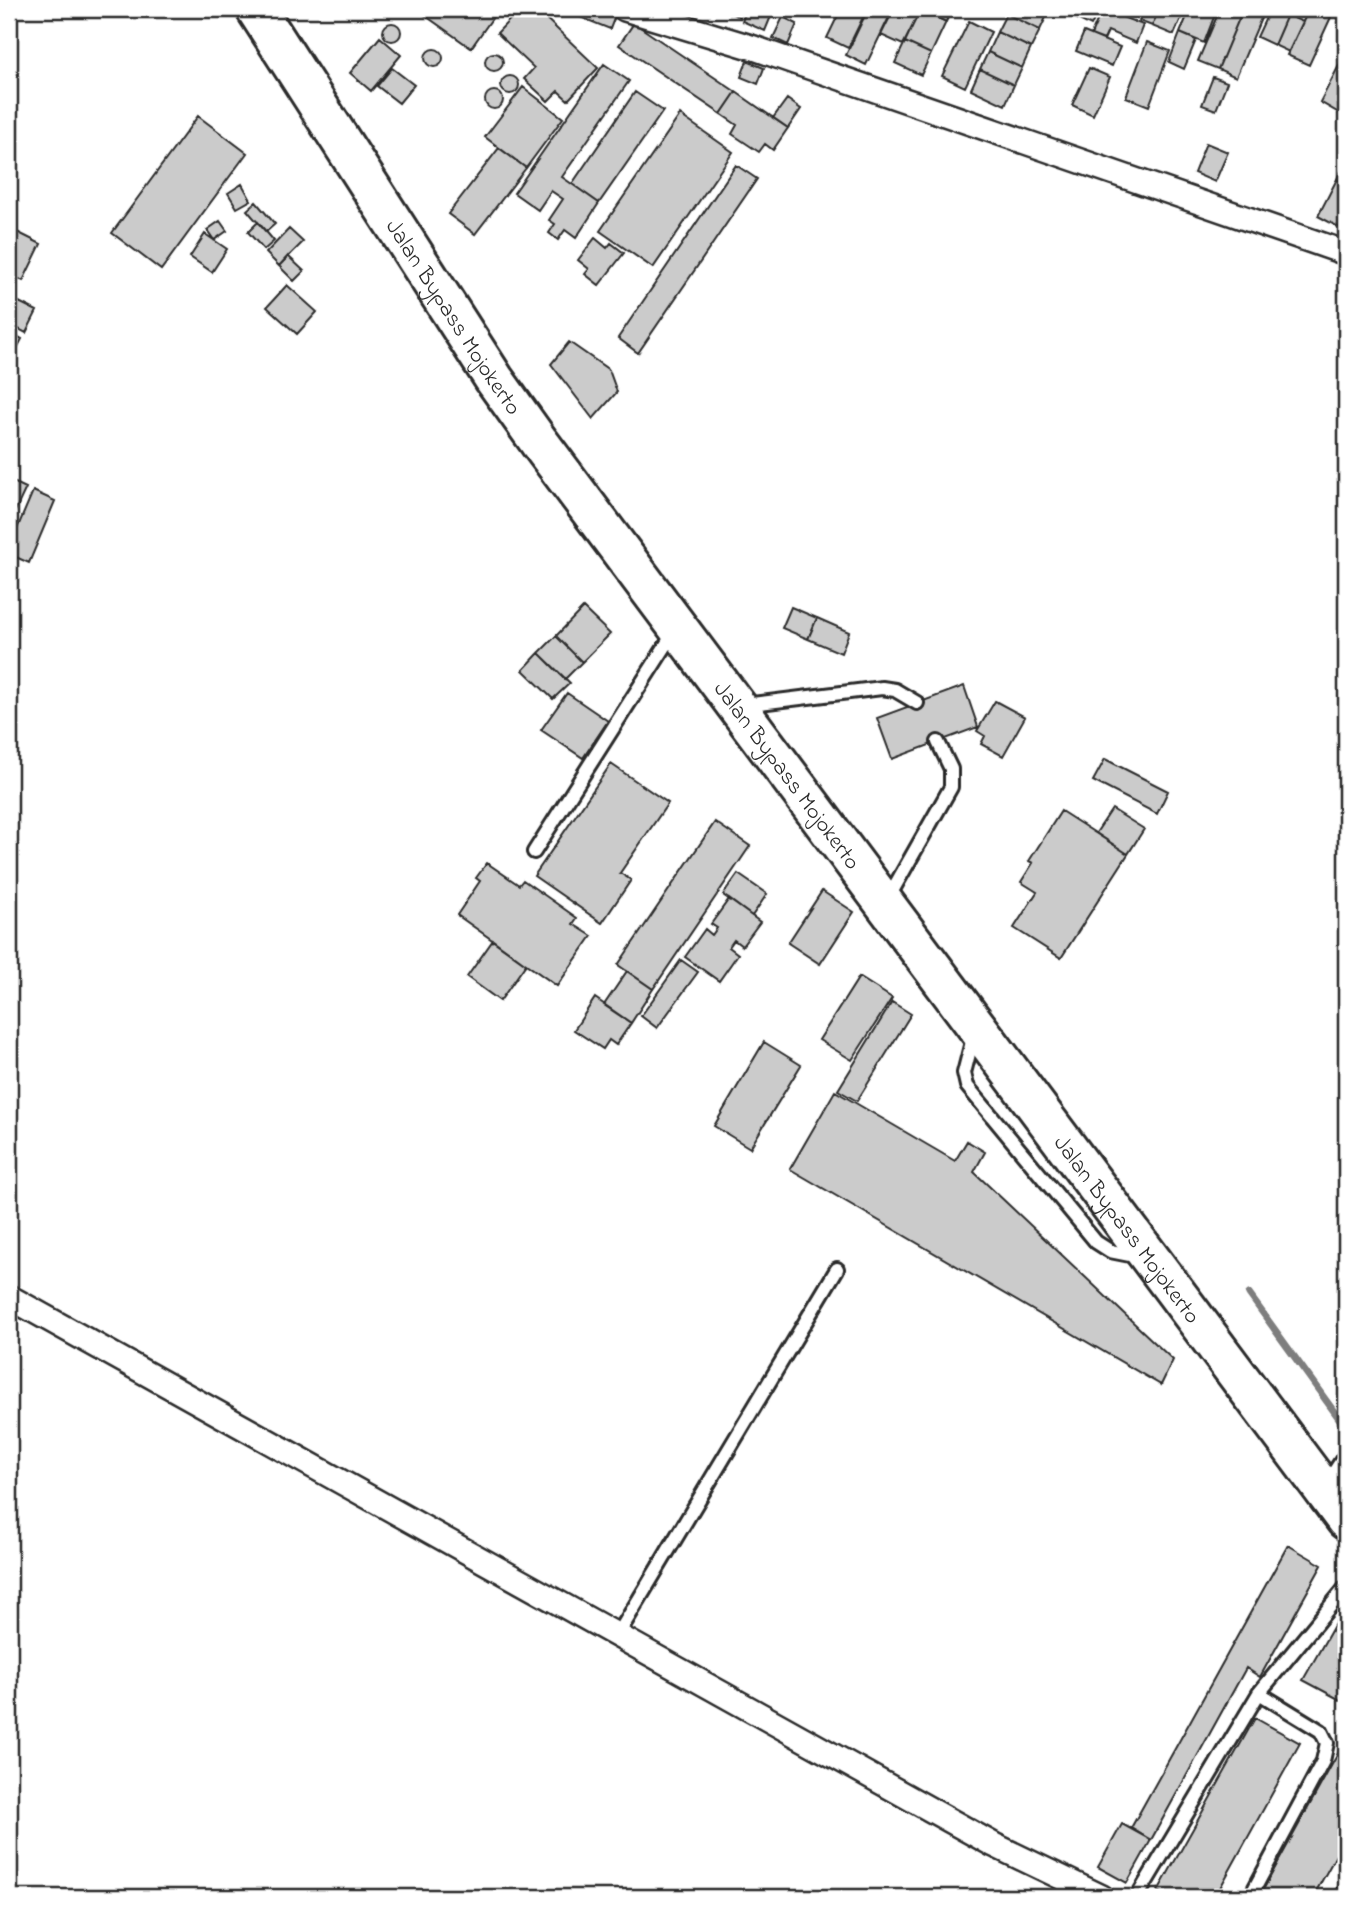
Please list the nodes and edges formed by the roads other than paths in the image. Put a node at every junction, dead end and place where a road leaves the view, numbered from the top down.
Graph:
1 (257, 9) edge
2 (625, 9) edge
3 (1346, 253) edge
4 (677, 627) junction
5 (917, 703) dead end
6 (737, 706) junction
7 (938, 742) dead end
8 (534, 852) dead end
9 (884, 905) junction
10 (837, 1269) dead end
11 (9, 1297) edge
12 (1346, 1454) edge
13 (1323, 1488) junction
14 (1346, 1520) edge
15 (1346, 1587) edge
16 (617, 1636) junction
17 (1259, 1693) junction
18 (1346, 1889) edge
19 (1102, 1897) edge
20 (1137, 1897) edge
21 (1250, 1897) edge
22 (1341, 1897) edge

1 - 4 highway, Jalan Bypass Mojokerto
2 - 3 street
4 - 6 highway, Jalan Bypass Mojokerto
4 - 8 lane
5 - 6 lane
6 - 9 highway, Jalan Bypass Mojokerto
7 - 9 lane
9 - 13 highway, Jalan Bypass Mojokerto
10 - 16 lane
11 - 16 street
12 - 13 lane
13 - 14 highway, Jalan Bypass Mojokerto
15 - 17 lane
16 - 19 street
17 - 20 lane
17 - 21 lane
18 - 22 lane

